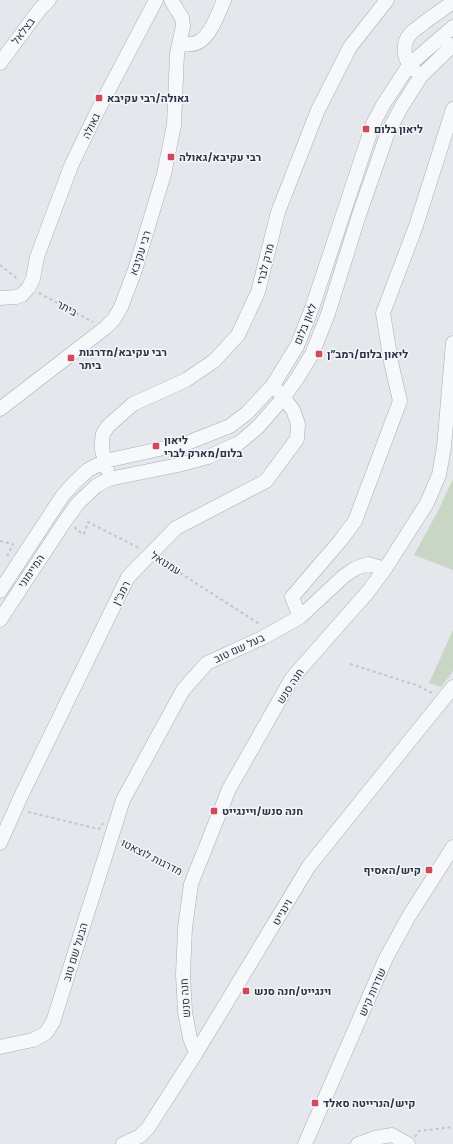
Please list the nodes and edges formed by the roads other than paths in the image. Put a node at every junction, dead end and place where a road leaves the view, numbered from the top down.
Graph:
1 (49, 0) edge
2 (156, 0) edge
3 (224, 0) edge
4 (387, 0) edge
5 (453, 2) edge
6 (175, 6) edge
7 (146, 18) junction
8 (453, 27) edge
9 (180, 42) junction
10 (453, 45) edge
11 (0, 63) edge
12 (409, 65) junction
13 (421, 76) junction
14 (453, 109) edge
15 (2, 298) edge
16 (453, 344) edge
17 (273, 384) junction
18 (284, 397) junction
19 (0, 409) edge
20 (105, 462) junction
21 (109, 480) junction
22 (49, 516) joint
23 (63, 524) joint
24 (385, 569) junction
25 (0, 591) edge
26 (300, 617) junction
27 (0, 620) edge
28 (453, 687) edge
29 (113, 830) joint
30 (0, 843) edge
31 (453, 847) edge
32 (0, 1048) edge
33 (196, 1053) junction
34 (412, 1141) edge
35 (124, 1144) edge
36 (305, 1144) edge
37 (358, 1144) edge

1 - 11 street, בצלאל
2 - 7 street, גאולה
3 - 9 street
4 - 20 street, מרק לברי
5 - 12 street
6 - 7 street, רבי עקיבא
6 - 9 street, רבי עקיבא
7 - 15 street, גאולה
8 - 12 street, לאון בלום
9 - 19 street, רבי עקיבא
10 - 13 street, לאון בלום
12 - 13 street
12 - 17 street, לאון בלום
13 - 18 street, לאון בלום
14 - 26 street
16 - 24 street, חנה סנש
17 - 18 street, רמב"ן
17 - 20 street, לאון בלום
18 - 21 street, לאון בלום
18 - 30 street, רמב"ן
20 - 21 street, מרק לברי
20 - 22 street, לאון בלום
21 - 23 street, לאון בלום
22 - 25 street, המיימוני
23 - 27 street, המיימוני
24 - 26 street, בעל שם טוב
24 - 33 street, חנה סנש
26 - 29 street, בעל שם טוב
28 - 33 street, וינגייט
29 - 32 street, הבעל שם טוב
31 - 36 street, שדרות קיש
33 - 35 street, וינגייט
34 - 37 street

